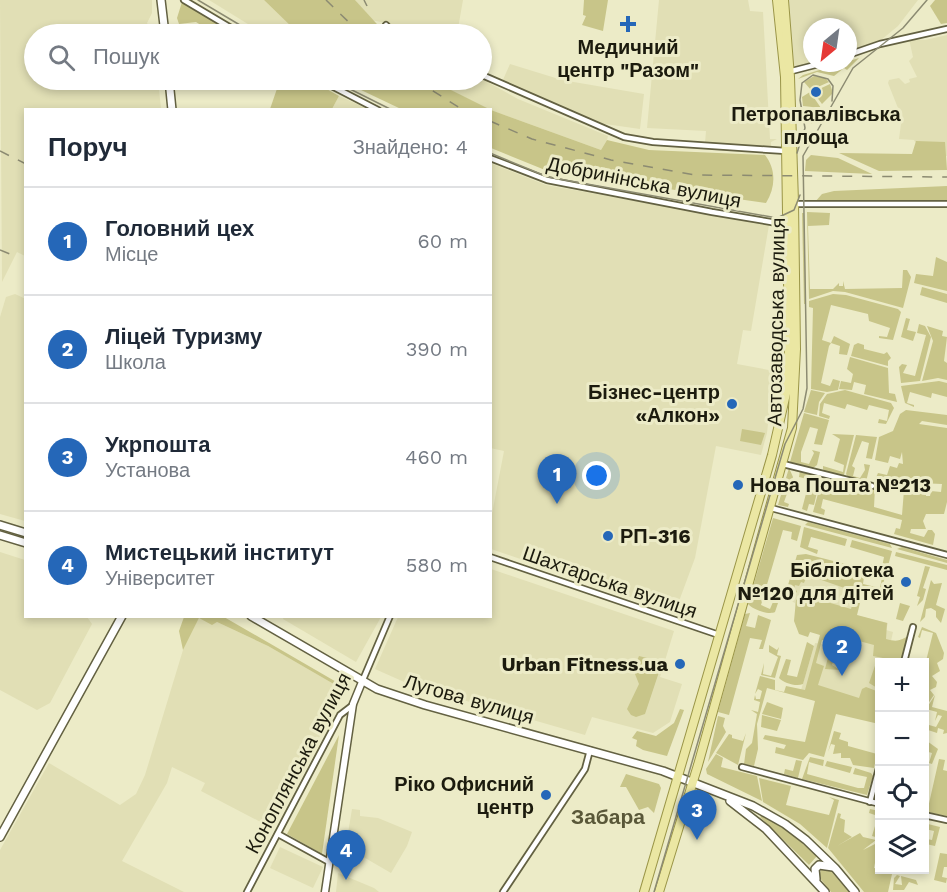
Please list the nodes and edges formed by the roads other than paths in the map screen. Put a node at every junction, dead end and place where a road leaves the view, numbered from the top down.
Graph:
1 (161, 0) edge
2 (184, 0) edge
3 (777, 0) edge
4 (784, 0) edge
5 (164, 24) edge
6 (225, 24) edge
7 (947, 29) edge
8 (857, 52) edge
9 (803, 68) edge
10 (787, 72) junction
11 (492, 79) edge
12 (170, 90) edge
13 (339, 90) edge
14 (172, 108) edge
15 (374, 108) edge
16 (786, 151) junction
17 (492, 159) edge
18 (792, 203) junction
19 (947, 204) edge
20 (791, 222) junction
21 (783, 464) junction
22 (872, 486) dead end
23 (771, 508) junction
24 (0, 525) edge
25 (24, 532) edge
26 (0, 535) edge
27 (24, 542) edge
28 (947, 555) edge
29 (492, 558) edge
30 (121, 618) edge
31 (254, 618) edge
32 (389, 618) edge
33 (913, 627) dead end
34 (719, 635) junction
35 (905, 658) edge
36 (362, 682) junction
37 (354, 704) junction
38 (590, 750) junction
39 (879, 766) edge
40 (742, 767) dead end
41 (677, 777) junction
42 (691, 782) junction
43 (722, 795) junction
44 (870, 802) junction
45 (875, 803) edge
46 (929, 816) edge
47 (947, 820) edge
48 (278, 834) junction
49 (0, 837) edge
50 (329, 862) junction
51 (835, 868) junction
52 (817, 883) junction
53 (247, 892) edge
54 (325, 892) edge
55 (503, 892) edge
56 (644, 892) edge
57 (659, 892) edge
58 (825, 892) edge
59 (855, 892) edge

1 - 5 main road
2 - 6 street
3 - 10 main road
4 - 10 main road
7 - 8 street
9 - 10 street
10 - 16 main road
10 - 18 main road
11 - 16 street
12 - 14 main road
13 - 15 street
16 - 18 main road
17 - 20 street, Добринінська вулиця
18 - 19 street
18 - 20 main road, Автозаводська вулиця
20 - 21 main road, Автозаводська вулиця
20 - 34 main road, Автозаводська вулиця
21 - 22 street
21 - 23 main road, Автозаводська вулиця
23 - 28 street
23 - 42 main road, Автозаводська вулиця
24 - 25 main road
26 - 27 main road
29 - 34 street, Шахтарська вулиця
30 - 49 main road
31 - 36 main road, Лугова вулиця
32 - 36 street, Коноплянська вулиця
33 - 35 street
34 - 41 main road, Автозаводська вулиця
36 - 37 street, Коноплянська вулиця
36 - 38 main road, Лугова вулиця
37 - 48 street, Коноплянська вулиця
37 - 50 street
38 - 41 main road, Лугова вулиця
38 - 55 street
39 - 44 street
40 - 44 street
41 - 42 main road, Лугова вулиця
41 - 56 main road, Автозаводська вулиця
42 - 43 main road, Лугова вулиця
42 - 57 main road, Автозаводська вулиця
43 - 51 main road
43 - 52 main road
44 - 45 street
46 - 47 street
48 - 50 street
48 - 53 street, Коноплянська вулиця
50 - 54 street
51 - 52 main road
51 - 59 main road
52 - 58 main road

